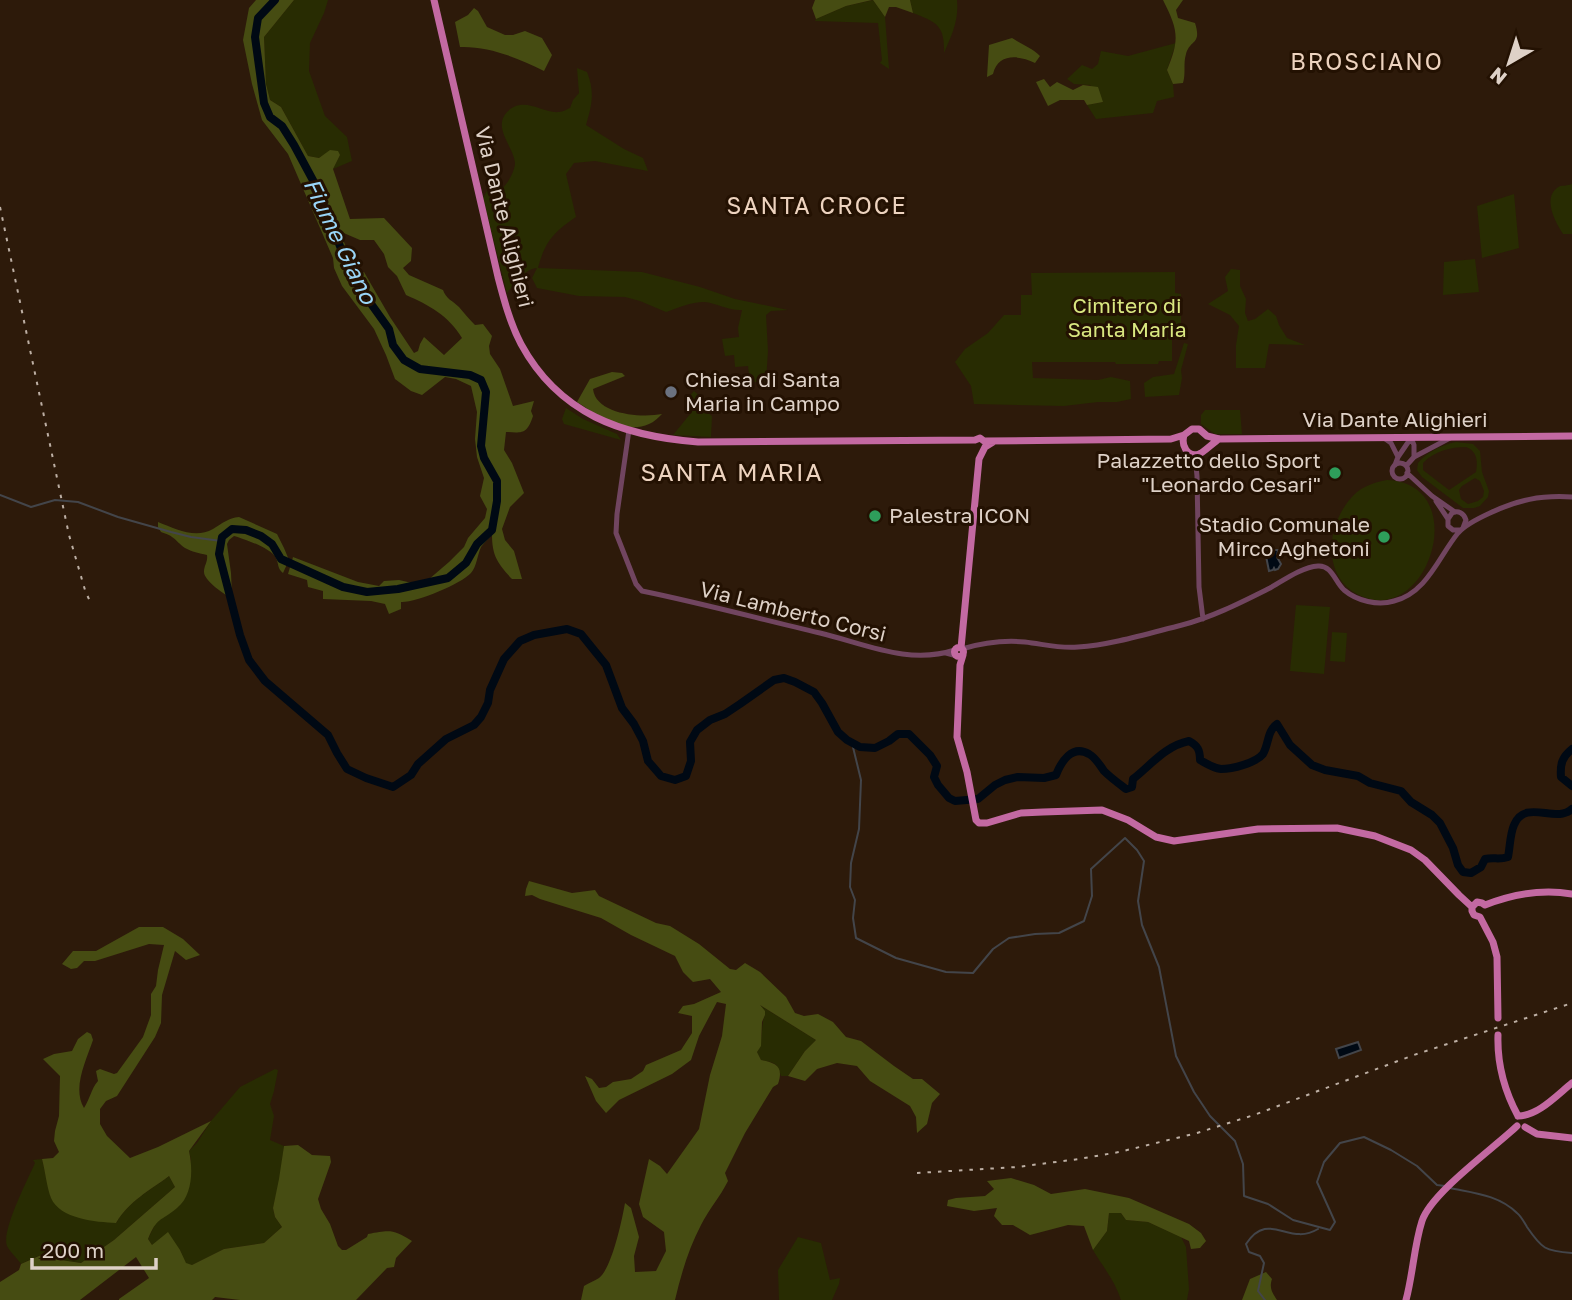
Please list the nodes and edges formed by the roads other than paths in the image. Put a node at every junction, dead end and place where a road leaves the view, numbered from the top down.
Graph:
1 (434, 0) edge
2 (629, 430) junction
3 (1184, 435) junction
4 (1207, 436) junction
5 (1572, 436) edge
6 (1453, 437) junction
7 (1384, 438) junction
8 (1411, 438) junction
9 (1171, 439) junction
10 (1219, 439) junction
11 (980, 445) junction
12 (1183, 445) junction
13 (1208, 447) junction
14 (1190, 454) junction
15 (1201, 454) junction
16 (1398, 457) junction
17 (1414, 457) junction
18 (1395, 465) junction
19 (1196, 466) junction
20 (1405, 472) junction
21 (1432, 496) junction
22 (1572, 496) edge
23 (1455, 512) junction
24 (1480, 517) junction
25 (1466, 518) junction
26 (1448, 519) junction
27 (1450, 528) junction
28 (1462, 529) junction
29 (1447, 549) junction
30 (1199, 620) junction
31 (961, 635) junction
32 (976, 645) junction
33 (960, 654) junction
34 (1572, 894) edge
35 (1485, 905) junction
36 (1472, 907) junction
37 (1480, 916) junction
38 (1498, 1018) dead end
39 (1498, 1035) dead end
40 (1572, 1083) edge
41 (1521, 1116) junction
42 (1521, 1126) junction
43 (1572, 1138) edge
44 (1406, 1300) edge

1 - 2 main road, Via Dante Alighieri
2 - 11 main road, Via Dante Alighieri
2 - 33 street, Via Lamberto Corsi
3 - 4 main road, Via Dante Alighieri
3 - 9 main road, Via Dante Alighieri
3 - 12 main road
4 - 10 main road, Via Dante Alighieri
4 - 13 main road
5 - 6 main road, Via Dante Alighieri
6 - 8 main road, Via Dante Alighieri
6 - 17 street
7 - 8 main road, Via Dante Alighieri
7 - 10 main road, Via Dante Alighieri
7 - 16 street
8 - 16 street
8 - 17 street
9 - 11 main road, Via Dante Alighieri
9 - 12 main road, Via Dante Alighieri
10 - 13 main road
11 - 31 main road
12 - 14 main road, Via Dante Alighieri
13 - 15 main road
14 - 15 main road
14 - 19 street
15 - 19 street
16 - 18 street
17 - 20 street
18 - 20 street
18 - 20 street
19 - 30 street
20 - 21 street
21 - 23 street
21 - 26 street
22 - 24 street
23 - 25 street
23 - 26 street
24 - 25 street
24 - 28 street
25 - 28 street
26 - 27 street
27 - 28 street
27 - 29 street
28 - 29 street
29 - 30 street
30 - 32 street
31 - 32 street
31 - 33 main road
32 - 33 street
33 - 36 main road
34 - 35 main road
35 - 36 main road
35 - 37 main road
36 - 37 main road
37 - 38 main road
39 - 41 main road
40 - 41 main road
41 - 42 main road
42 - 43 main road
42 - 44 main road

